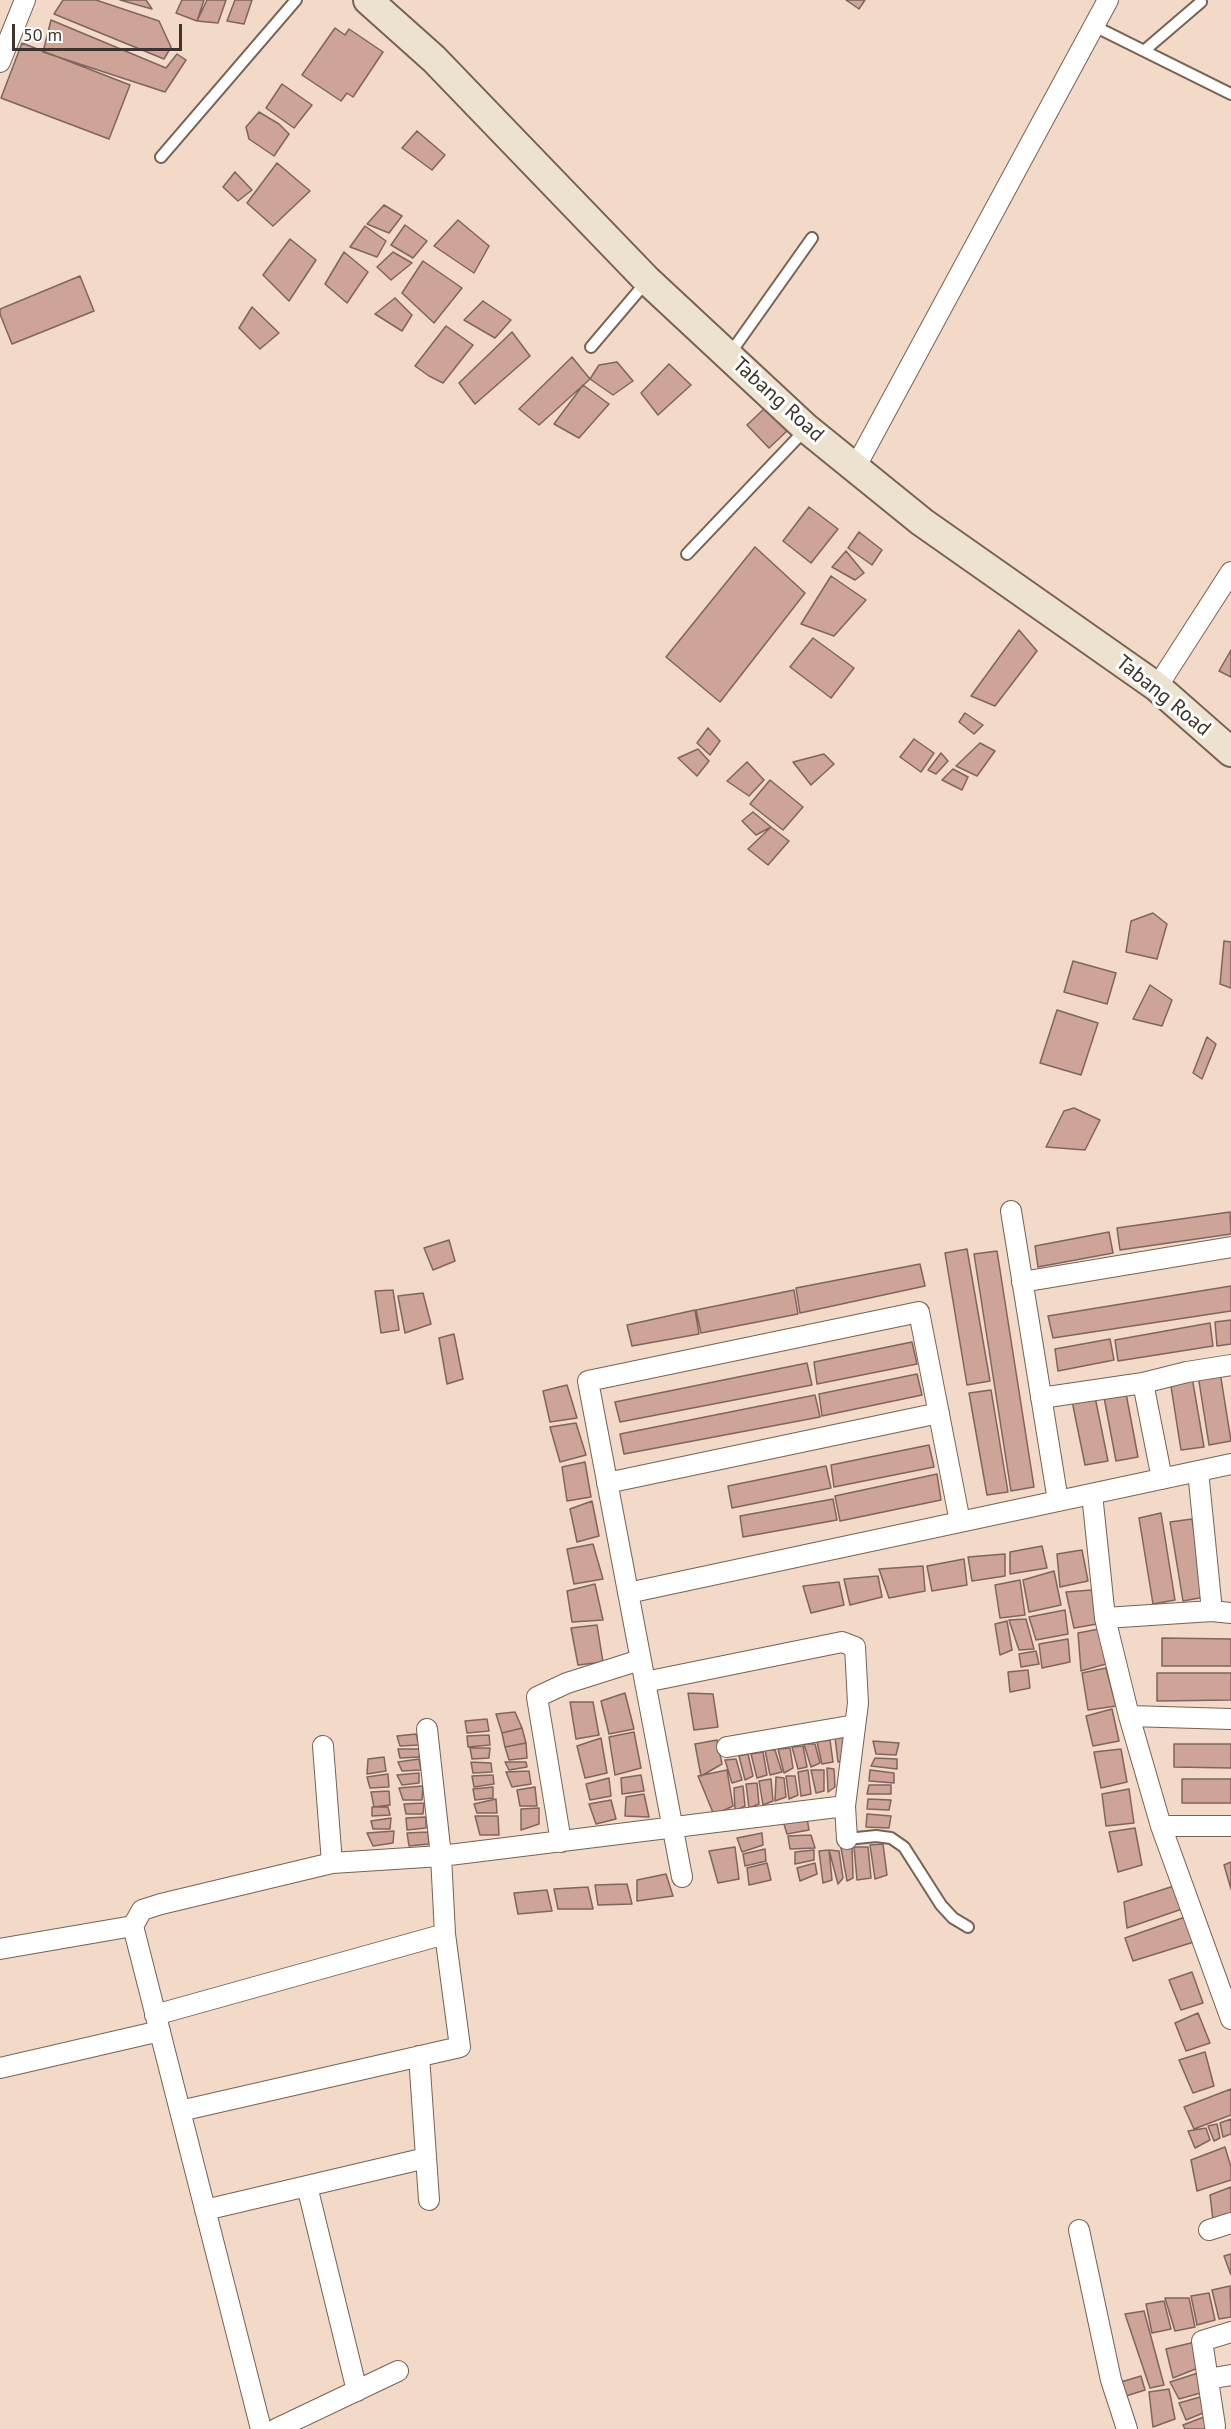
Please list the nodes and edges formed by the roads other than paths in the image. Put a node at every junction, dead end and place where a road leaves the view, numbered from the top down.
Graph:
1 (25, 0) edge
2 (296, 0) edge
3 (368, 0) edge
4 (1108, 0) edge
5 (1201, 2) dead end
6 (1094, 26) junction
7 (1145, 50) junction
8 (0, 62) edge
9 (1231, 94) edge
10 (161, 158) dead end
11 (812, 238) dead end
12 (647, 280) junction
13 (591, 347) dead end
14 (729, 355) junction
15 (807, 429) junction
16 (855, 468) junction
17 (687, 554) dead end
18 (1231, 572) edge
19 (1157, 687) junction
20 (1231, 752) edge
21 (1011, 1211) dead end
22 (1231, 1247) edge
23 (1023, 1282) junction
24 (1231, 1365) edge
25 (1143, 1383) junction
26 (1041, 1398) junction
27 (939, 1413) junction
28 (1231, 1464) edge
29 (1198, 1471) junction
30 (1162, 1479) junction
31 (607, 1483) junction
32 (1092, 1494) junction
33 (1058, 1501) junction
34 (960, 1522) junction
35 (628, 1593) junction
36 (1221, 1612) edge
37 (1105, 1618) junction
38 (640, 1660) junction
39 (645, 1682) junction
40 (1129, 1716) junction
41 (1231, 1719) edge
42 (855, 1725) junction
43 (427, 1729) dead end
44 (323, 1746) dead end
45 (727, 1747) dead end
46 (845, 1806) junction
47 (1161, 1826) junction
48 (1231, 1826) edge
49 (673, 1828) junction
50 (847, 1839) joint
51 (561, 1842) junction
52 (441, 1856) junction
53 (332, 1863) junction
54 (682, 1878) dead end
55 (133, 1926) junction
56 (968, 1927) dead end
57 (445, 1934) junction
58 (0, 1949) edge
59 (1231, 2019) edge
60 (158, 2023) junction
61 (419, 2056) junction
62 (0, 2068) edge
63 (180, 2111) junction
64 (426, 2158) junction
65 (307, 2186) junction
66 (429, 2200) dead end
67 (205, 2210) junction
68 (1231, 2223) edge
69 (1079, 2230) dead end
70 (1209, 2230) dead end
71 (1231, 2332) edge
72 (398, 2371) dead end
73 (1231, 2375) edge
74 (1208, 2379) junction
75 (357, 2391) junction
76 (1215, 2426) dead end
77 (261, 2429) edge
78 (276, 2429) edge
79 (1127, 2429) edge

1 - 8 street
2 - 10 lane
3 - 12 main road, Tabang Road
4 - 6 street
5 - 7 lane
6 - 7 lane
6 - 16 street
7 - 9 lane
11 - 14 lane
12 - 13 lane
12 - 14 main road, Tabang Road
14 - 15 main road, Tabang Road
15 - 16 main road, Tabang Road
15 - 17 lane
16 - 19 main road, Tabang Road
18 - 19 street
19 - 20 main road, Tabang Road
21 - 23 street
22 - 23 street
23 - 26 street
24 - 25 street
25 - 26 street
25 - 30 street
26 - 33 street
27 - 31 street
27 - 31 street
27 - 34 street
28 - 29 street
29 - 30 street
29 - 36 street
30 - 32 street
31 - 35 street
32 - 33 street
32 - 37 street
33 - 34 street
34 - 35 street
35 - 38 street
36 - 37 street
37 - 40 street
38 - 39 street
38 - 51 street
39 - 42 street
39 - 49 street
40 - 41 street
40 - 47 street
42 - 45 street
42 - 46 street
43 - 52 street
44 - 53 street
46 - 49 street
46 - 50 street
47 - 48 street
47 - 59 street
49 - 51 street
49 - 54 street
50 - 56 lane
51 - 52 street
52 - 53 street
52 - 57 street
53 - 55 street
55 - 58 street
55 - 60 street
57 - 60 street
57 - 61 street
60 - 62 street
60 - 63 street
61 - 63 street
61 - 64 street
63 - 67 street
64 - 65 street
64 - 66 street
65 - 67 street
65 - 75 street
67 - 77 street
68 - 70 street
69 - 79 street
71 - 74 street
72 - 75 street
73 - 74 street
74 - 76 street
75 - 78 street

